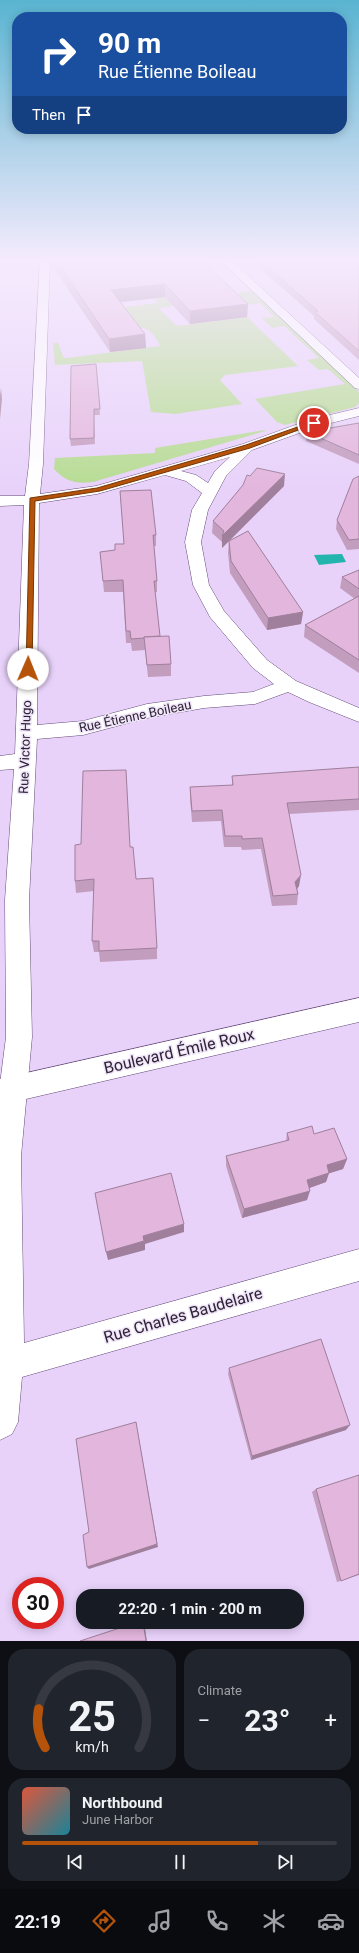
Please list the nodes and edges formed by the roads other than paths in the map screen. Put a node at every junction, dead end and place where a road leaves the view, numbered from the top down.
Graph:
1 (42, 338) edge
2 (308, 338) edge
3 (359, 385) edge
4 (359, 412) edge
5 (248, 446) junction
6 (164, 470) junction
7 (209, 491) junction
8 (32, 500) junction
9 (0, 501) edge
10 (289, 685) junction
11 (359, 715) edge
12 (27, 733) junction
13 (26, 760) junction
14 (0, 763) edge
15 (359, 1010) edge
16 (7, 1091) edge
17 (359, 1265) edge
18 (3, 1366) edge
19 (0, 1422) edge

1 - 8 street, Rue Victor Hugo
2 - 3 street
4 - 5 street
5 - 6 street
5 - 7 street
6 - 7 street
6 - 8 street
7 - 10 street
8 - 9 street
8 - 12 street, Rue Victor Hugo
10 - 11 street
10 - 12 street, Rue Étienne Boileau
12 - 13 street, Rue Victor Hugo
13 - 14 street
13 - 16 street, Rue Victor Hugo
15 - 16 street, Boulevard Émile Roux
16 - 18 street
17 - 18 street, Rue Charles Baudelaire
18 - 19 street

